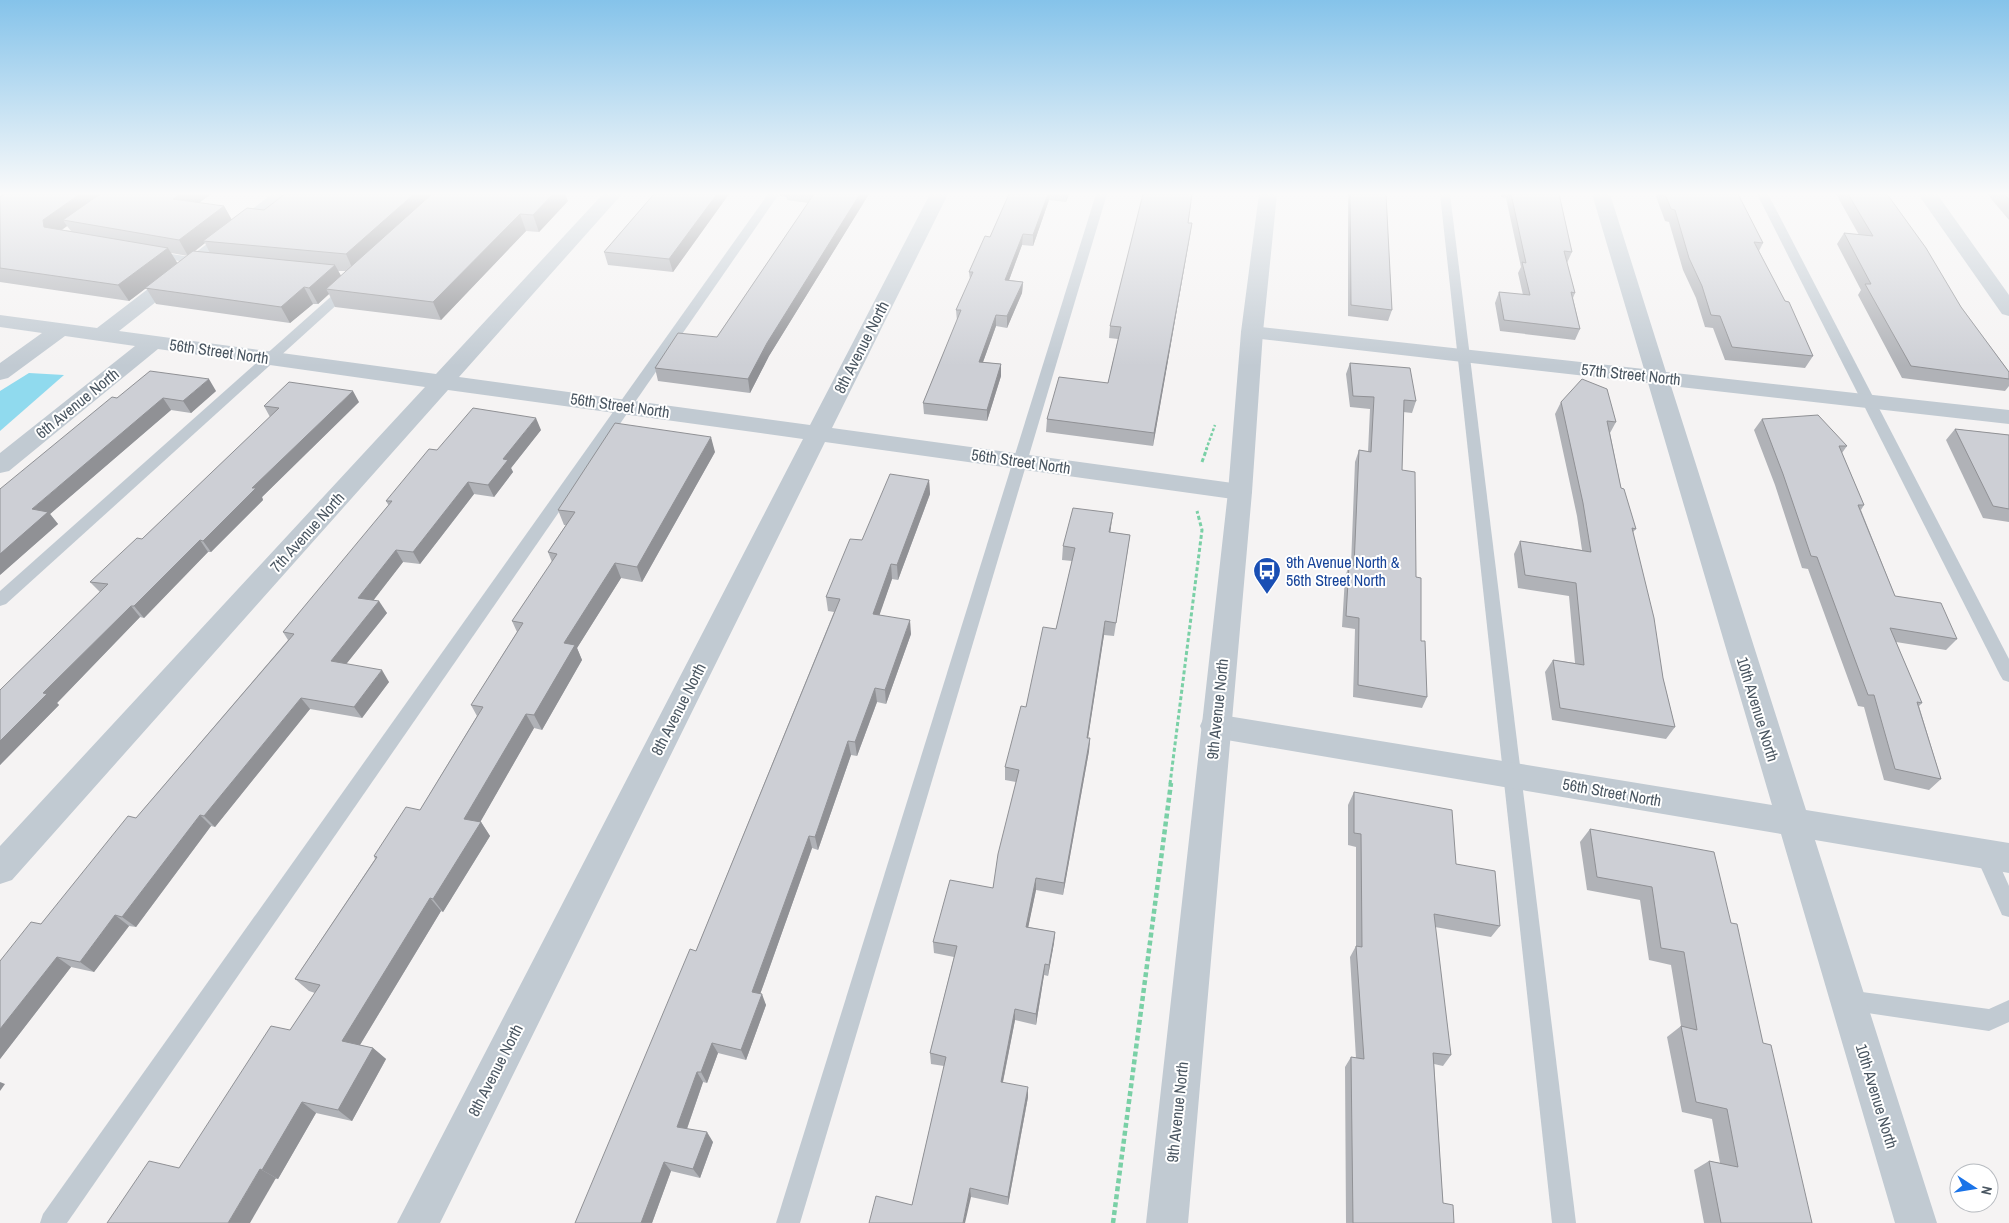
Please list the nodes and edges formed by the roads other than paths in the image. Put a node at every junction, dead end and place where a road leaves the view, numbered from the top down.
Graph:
1 (219, 251) edge
2 (561, 251) edge
3 (734, 251) edge
4 (910, 251) edge
5 (1085, 251) edge
6 (1261, 251) edge
7 (1451, 251) edge
8 (1618, 251) edge
9 (1791, 251) edge
10 (1967, 251) edge
11 (137, 252) edge
12 (205, 263) junction
13 (350, 277) edge
14 (2009, 310) edge
15 (0, 321) edge
16 (61, 330) junction
17 (1252, 332) junction
18 (100, 335) junction
19 (154, 342) junction
20 (1462, 355) junction
21 (271, 358) junction
22 (0, 373) edge
23 (1656, 376) junction
24 (444, 381) junction
25 (1868, 401) junction
26 (626, 406) junction
27 (2009, 417) edge
28 (818, 432) junction
29 (1022, 461) junction
30 (0, 465) edge
31 (1240, 492) junction
32 (0, 600) edge
33 (2009, 676) edge
34 (1215, 726) junction
35 (1513, 776) junction
36 (1792, 823) junction
37 (1997, 856) edge
38 (0, 869) edge
39 (2009, 908) edge
40 (1848, 1000) junction
41 (2009, 1011) edge
42 (52, 1223) edge
43 (418, 1223) edge
44 (788, 1223) edge
45 (1167, 1223) edge
46 (1564, 1223) edge
47 (1916, 1223) edge

1 - 12 street
2 - 24 street, 7th Avenue North
3 - 26 lane
4 - 28 street, 8th Avenue North
5 - 29 lane
6 - 17 street, 9th Avenue North
7 - 20 lane
8 - 23 street, 10th Avenue North
9 - 25 lane
10 - 14 street
11 - 12 lane
12 - 18 street
13 - 21 lane
15 - 16 street, 56th Street North
16 - 18 street, 56th Street North
16 - 22 street
17 - 20 street, 57th Street North
17 - 31 street, 9th Avenue North
18 - 19 street, 56th Street North
19 - 21 street, 56th Street North
19 - 30 street, 6th Avenue North
20 - 23 street, 57th Street North
20 - 35 lane
21 - 24 street, 56th Street North
21 - 32 lane
23 - 25 street, 57th Street North
23 - 36 street, 10th Avenue North
24 - 26 street, 56th Street North
24 - 38 street, 7th Avenue North
25 - 27 street, 57th Street North
25 - 33 lane
26 - 28 street, 56th Street North
26 - 42 lane
28 - 29 street, 56th Street North
28 - 43 street, 8th Avenue North
29 - 31 street, 56th Street North
29 - 44 lane
31 - 34 street, 9th Avenue North
34 - 35 street, 56th Street North
34 - 45 street, 9th Avenue North
35 - 36 street, 56th Street North
35 - 46 lane
36 - 37 street, 56th Street North
36 - 40 street, 10th Avenue North
37 - 39 lane
40 - 41 lane
40 - 47 street, 10th Avenue North

